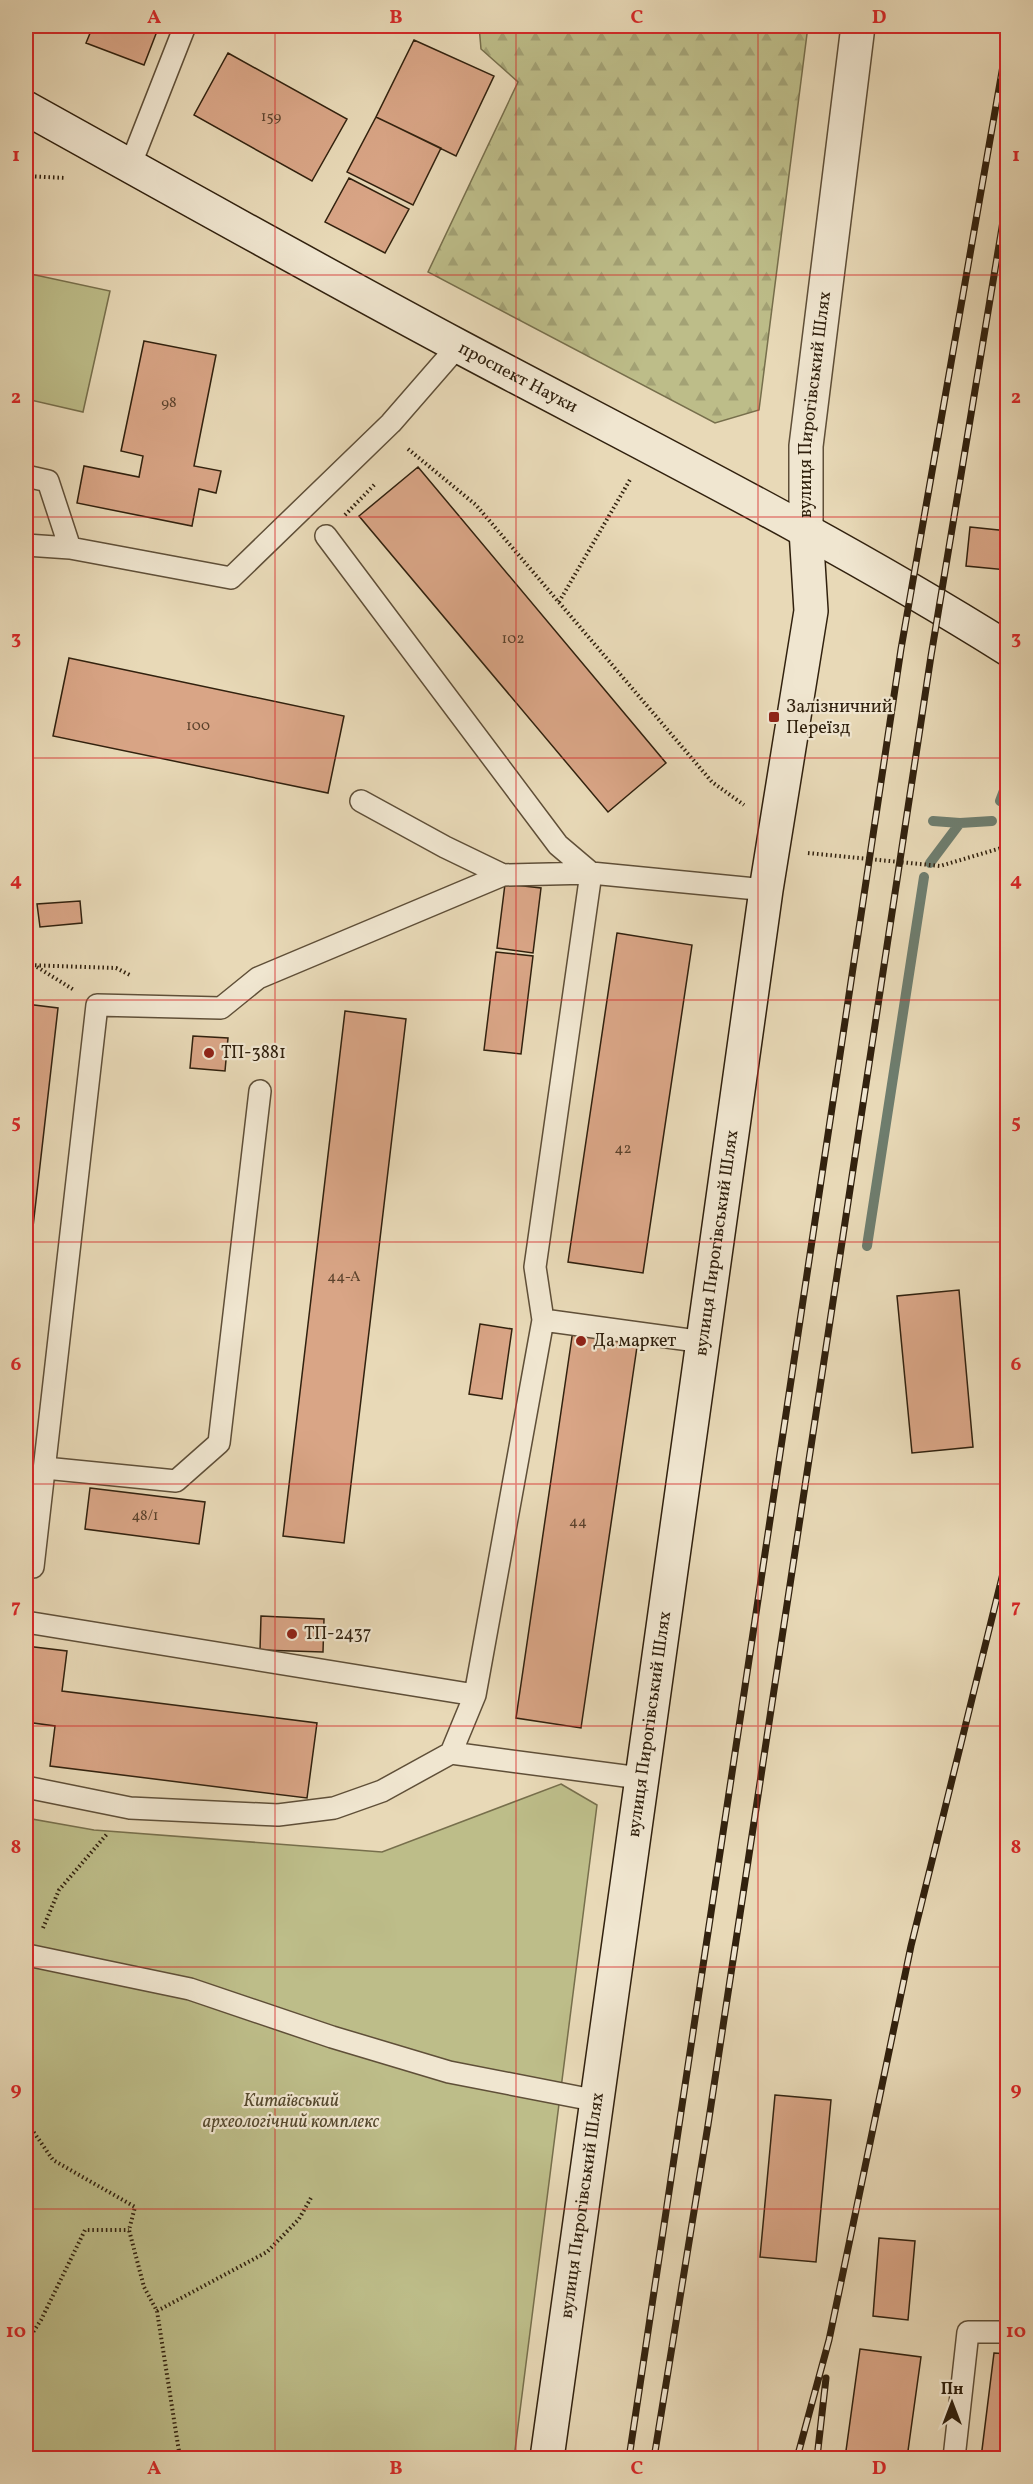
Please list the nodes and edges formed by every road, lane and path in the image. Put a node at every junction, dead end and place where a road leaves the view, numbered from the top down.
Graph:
1 (185, 26) edge
2 (858, 26) edge
3 (26, 108) edge
4 (130, 166) junction
5 (26, 176) edge
6 (66, 178) dead end
7 (458, 346) junction
8 (408, 449) dead end
9 (26, 476) edge
10 (632, 478) dead end
11 (806, 530) junction
12 (326, 536) dead end
13 (26, 545) edge
14 (70, 548) junction
15 (559, 602) junction
16 (1008, 649) edge
17 (361, 801) dead end
18 (775, 839) junction
19 (1008, 846) edge
20 (591, 873) junction
21 (503, 875) junction
22 (766, 890) junction
23 (35, 966) dead end
24 (97, 1005) junction
25 (260, 1091) dead end
26 (543, 1320) junction
27 (704, 1342) junction
28 (45, 1468) junction
29 (33, 1567) dead end
30 (26, 1622) edge
31 (475, 1695) junction
32 (451, 1753) junction
33 (640, 1778) junction
34 (26, 1786) edge
35 (130, 1808) junction
36 (32, 1956) joint
37 (598, 2102) junction
38 (26, 2121) edge
39 (312, 2196) dead end
40 (129, 2230) junction
41 (157, 2311) junction
42 (1008, 2332) edge
43 (26, 2343) edge
44 (180, 2458) edge
45 (547, 2458) edge
46 (954, 2458) edge

1 - 4 lane
2 - 11 street, вулиця Пирогівський Шлях
3 - 4 street, проспект Науки
4 - 7 street, проспект Науки
5 - 6 path
7 - 11 street, проспект Науки
7 - 14 lane
8 - 15 path
9 - 14 lane
10 - 15 path
11 - 16 street, проспект Науки
11 - 18 street, вулиця Пирогівський Шлях
12 - 20 lane
13 - 14 lane
15 - 18 path
17 - 21 lane
18 - 19 path
18 - 22 street, вулиця Пирогівський Шлях
20 - 21 lane
20 - 22 lane
20 - 26 lane
21 - 24 lane
22 - 27 street, вулиця Пирогівський Шлях
23 - 24 path
24 - 28 lane
25 - 28 lane
26 - 27 lane
26 - 31 lane
27 - 33 street, вулиця Пирогівський Шлях
28 - 29 lane
30 - 31 lane
31 - 32 lane
32 - 33 lane
32 - 35 lane
33 - 37 street, вулиця Пирогівський Шлях
34 - 35 lane
35 - 36 path
36 - 37 lane
37 - 45 street, вулиця Пирогівський Шлях
38 - 40 path
39 - 41 path
40 - 41 path
40 - 43 path
41 - 44 path
42 - 46 lane

